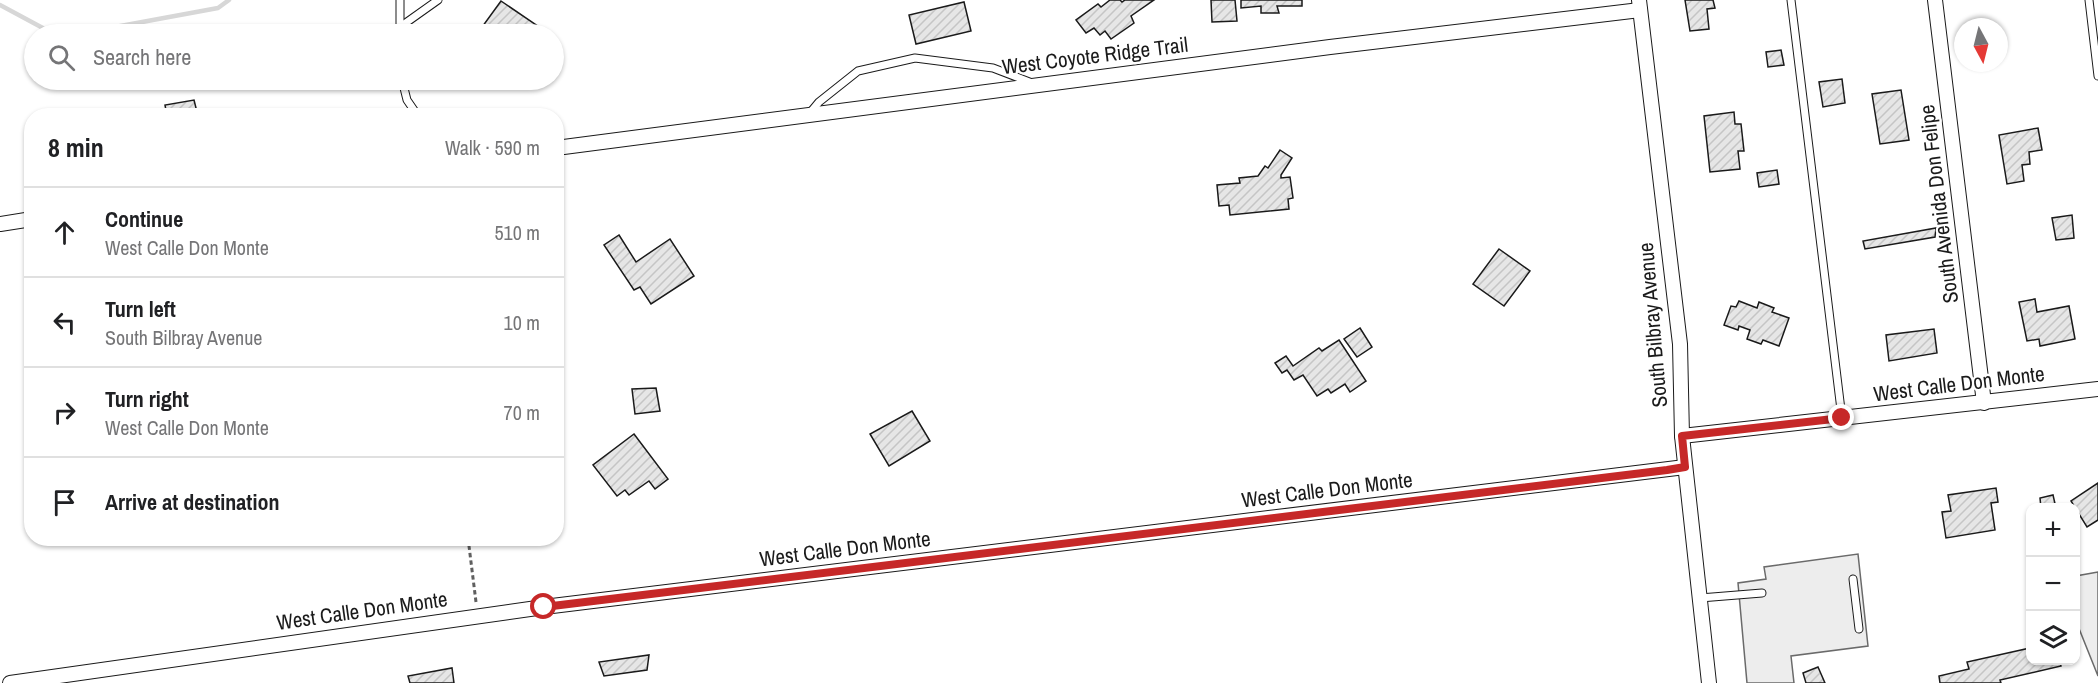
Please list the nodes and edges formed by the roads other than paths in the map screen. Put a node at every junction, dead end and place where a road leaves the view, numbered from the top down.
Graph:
1 (400, 0) edge
2 (438, 0) edge
3 (1791, 0) edge
4 (1935, 0) edge
5 (2089, 0) edge
6 (1639, 5) edge
7 (400, 24) edge
8 (409, 24) edge
9 (2098, 75) edge
10 (1037, 85) junction
11 (404, 90) edge
12 (412, 108) edge
13 (809, 115) junction
14 (564, 147) edge
15 (24, 220) edge
16 (0, 224) edge
17 (2098, 388) edge
18 (1984, 403) junction
19 (1842, 418) junction
20 (1682, 436) junction
21 (1685, 467) junction
22 (1853, 579) dead end
23 (1762, 593) dead end
24 (1700, 598) junction
25 (1859, 629) dead end
26 (10, 683) edge
27 (1709, 683) edge

1 - 7 lane
2 - 8 lane
3 - 19 lane
4 - 18 street, South Avenida Don Felipe
5 - 9 lane
6 - 10 street, West Coyote Ridge Trail
6 - 20 street, South Bilbray Avenue
10 - 13 street, West Coyote Ridge Trail
10 - 13 lane
11 - 12 lane
13 - 14 street, West Coyote Ridge Trail
15 - 16 street
17 - 18 street, West Calle Don Monte
18 - 19 street, West Calle Don Monte
19 - 20 street, West Calle Don Monte
20 - 21 street, South Bilbray Avenue
21 - 24 street, South Bilbray Avenue
21 - 26 street, West Calle Don Monte
22 - 25 lane
23 - 24 lane
24 - 27 street, South Bilbray Avenue

